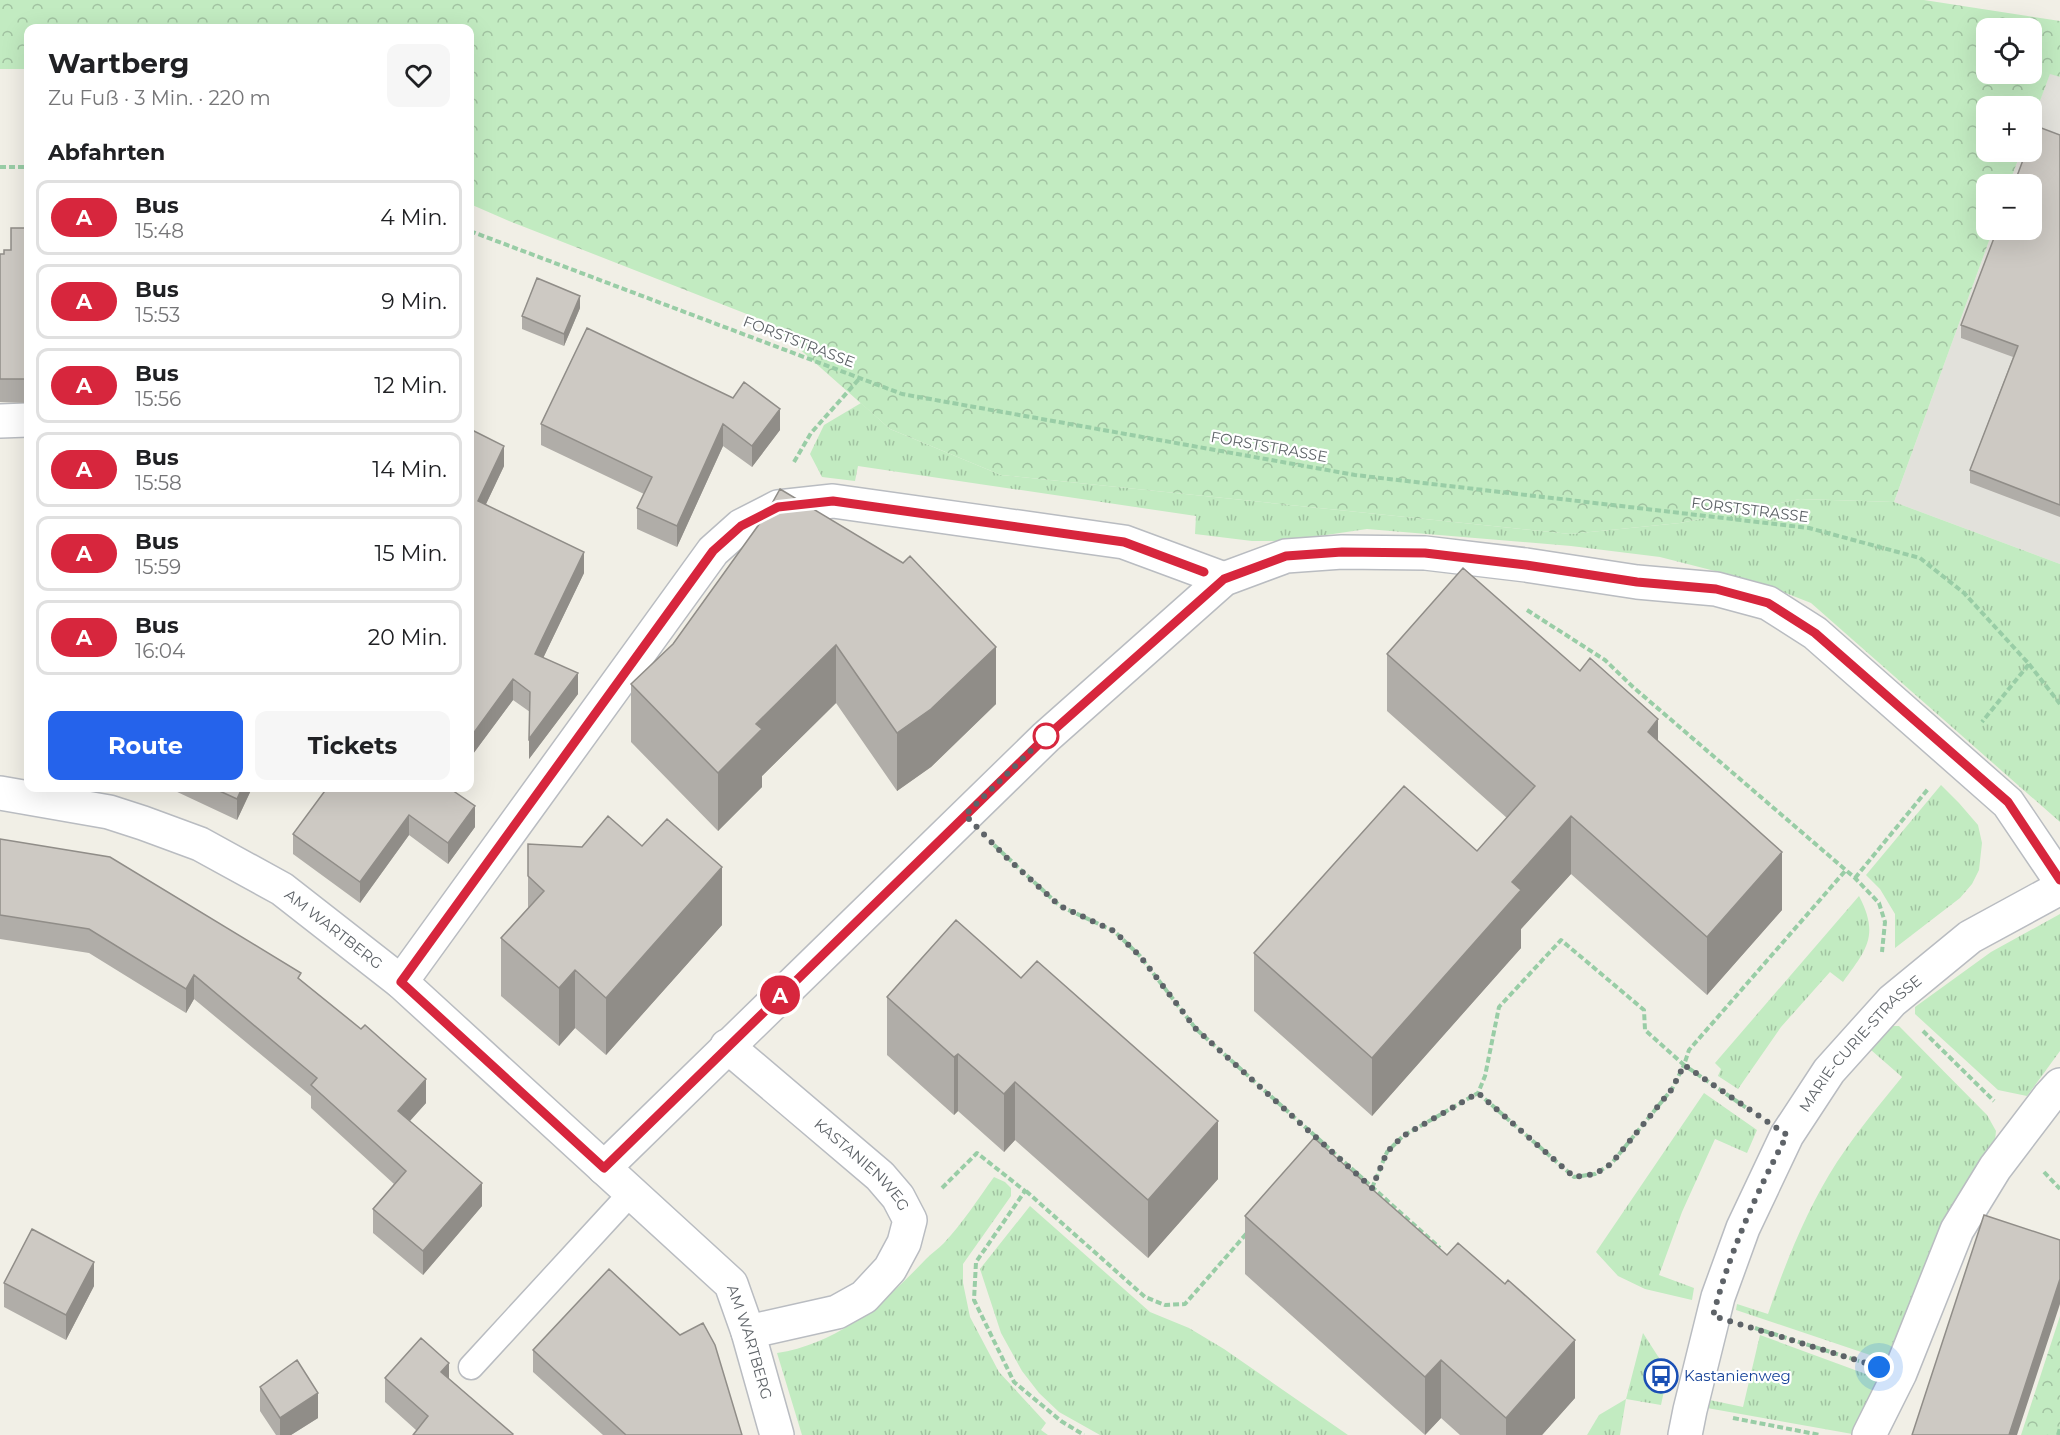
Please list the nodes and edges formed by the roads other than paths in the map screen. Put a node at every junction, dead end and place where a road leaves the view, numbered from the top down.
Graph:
1 (24, 420) edge
2 (0, 421) edge
3 (1224, 579) junction
4 (0, 792) edge
5 (110, 800) edge
6 (2060, 880) edge
7 (2060, 888) edge
8 (401, 982) junction
9 (727, 1046) junction
10 (2056, 1094) edge
11 (604, 1168) junction
12 (631, 1193) junction
13 (748, 1332) junction
14 (471, 1367) dead end
15 (1688, 1422) edge
16 (777, 1435) edge
17 (1869, 1435) edge

1 - 2 street
3 - 6 street
3 - 8 street
3 - 9 street
4 - 5 street, AM WARTBERG
5 - 8 street, AM WARTBERG
7 - 15 street, MARIE-CURIE-STRASSE
8 - 11 street, AM WARTBERG
9 - 11 street
9 - 13 street, KASTANIENWEG
10 - 17 street
11 - 12 street, AM WARTBERG
12 - 13 street, AM WARTBERG
12 - 14 lane
13 - 16 street, AM WARTBERG

